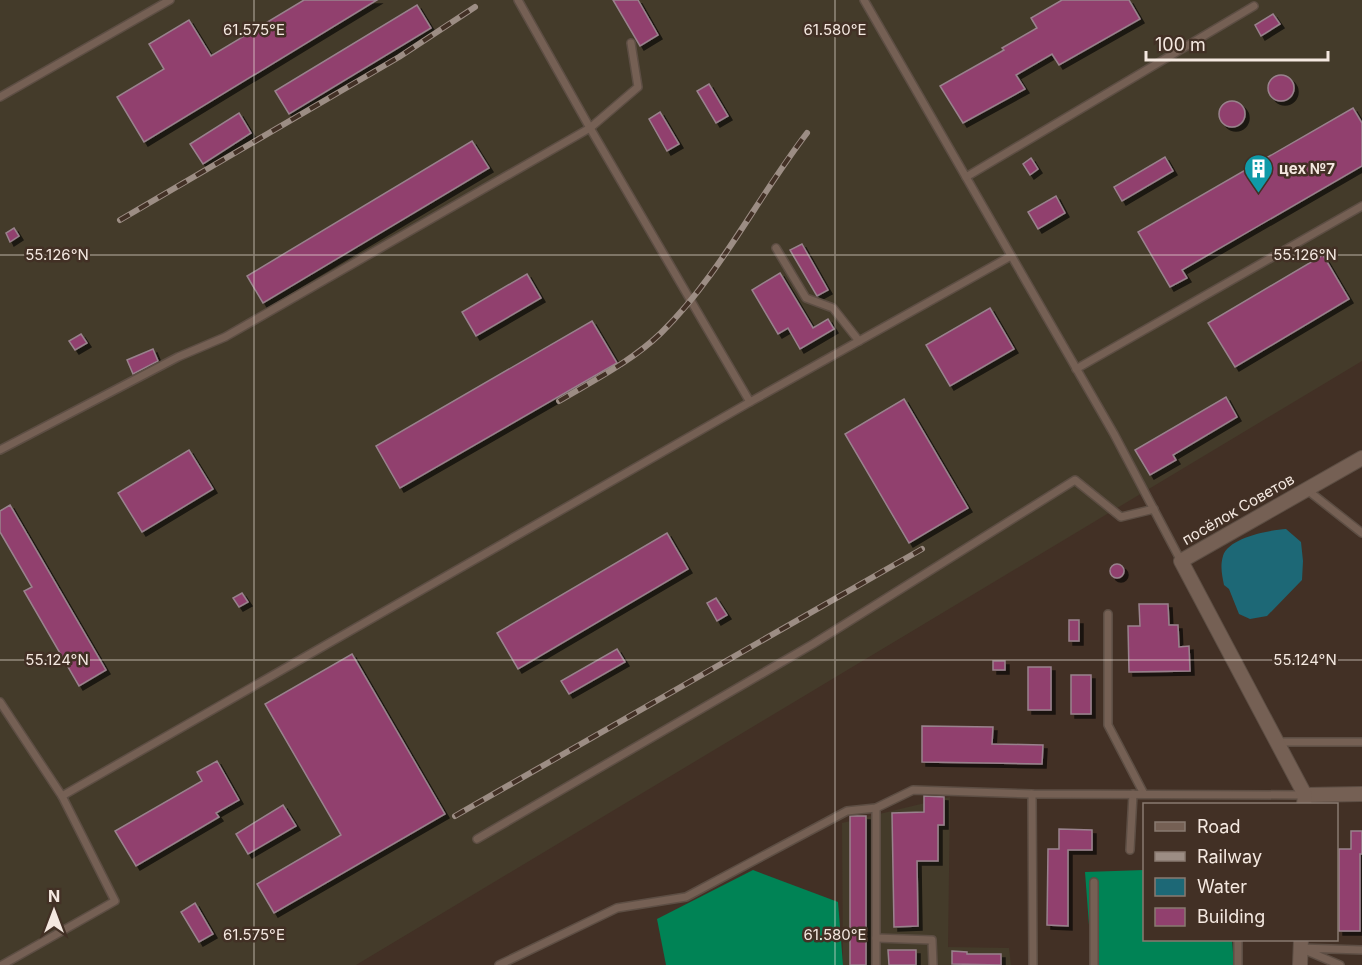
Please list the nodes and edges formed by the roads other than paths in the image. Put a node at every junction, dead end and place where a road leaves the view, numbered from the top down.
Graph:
1 (170, 0) edge
2 (518, 0) edge
3 (864, 0) edge
4 (1254, 6) dead end
5 (631, 42) dead end
6 (0, 97) edge
7 (590, 128) junction
8 (966, 177) junction
9 (1362, 206) edge
10 (776, 248) dead end
11 (1011, 256) junction
12 (859, 341) junction
13 (1076, 369) junction
14 (750, 402) junction
15 (0, 450) edge
16 (1362, 458) edge
17 (1306, 489) junction
18 (1154, 509) junction
19 (1362, 533) edge
20 (1181, 561) junction
21 (1108, 614) dead end
22 (0, 702) edge
23 (1277, 742) junction
24 (1362, 742) edge
25 (1032, 794) junction
26 (1133, 794) junction
27 (1144, 794) junction
28 (1362, 795) edge
29 (62, 796) junction
30 (1305, 800) edge
31 (876, 808) junction
32 (477, 839) dead end
33 (1130, 850) dead end
34 (1094, 882) dead end
35 (876, 938) junction
36 (1238, 941) edge
37 (1300, 944) edge
38 (1362, 950) edge
39 (2, 965) edge
40 (499, 965) edge
41 (876, 965) edge
42 (933, 965) edge
43 (1033, 965) edge
44 (1094, 965) edge
45 (1238, 965) edge
46 (1300, 965) edge
47 (1340, 965) edge

1 - 6 lane
2 - 7 lane
3 - 8 lane
4 - 8 lane
5 - 7 lane
7 - 14 lane
7 - 15 lane
8 - 11 lane
9 - 13 lane
10 - 12 lane
11 - 12 lane
11 - 13 lane
12 - 14 lane
13 - 18 lane
14 - 29 lane
16 - 17 street, посёлок Советов
17 - 19 lane
17 - 20 street, посёлок Советов
18 - 20 lane
18 - 32 lane
20 - 23 street, посёлок Советов
21 - 27 lane
22 - 29 lane
23 - 24 lane
23 - 30 street, посёлок Советов
25 - 26 lane
25 - 31 lane
25 - 43 lane
26 - 27 lane
26 - 33 lane
27 - 30 lane
28 - 30 street
29 - 39 lane
31 - 35 lane
31 - 40 lane
34 - 44 lane
35 - 41 lane
35 - 42 lane
36 - 45 lane
37 - 38 lane
37 - 46 street
37 - 47 lane

